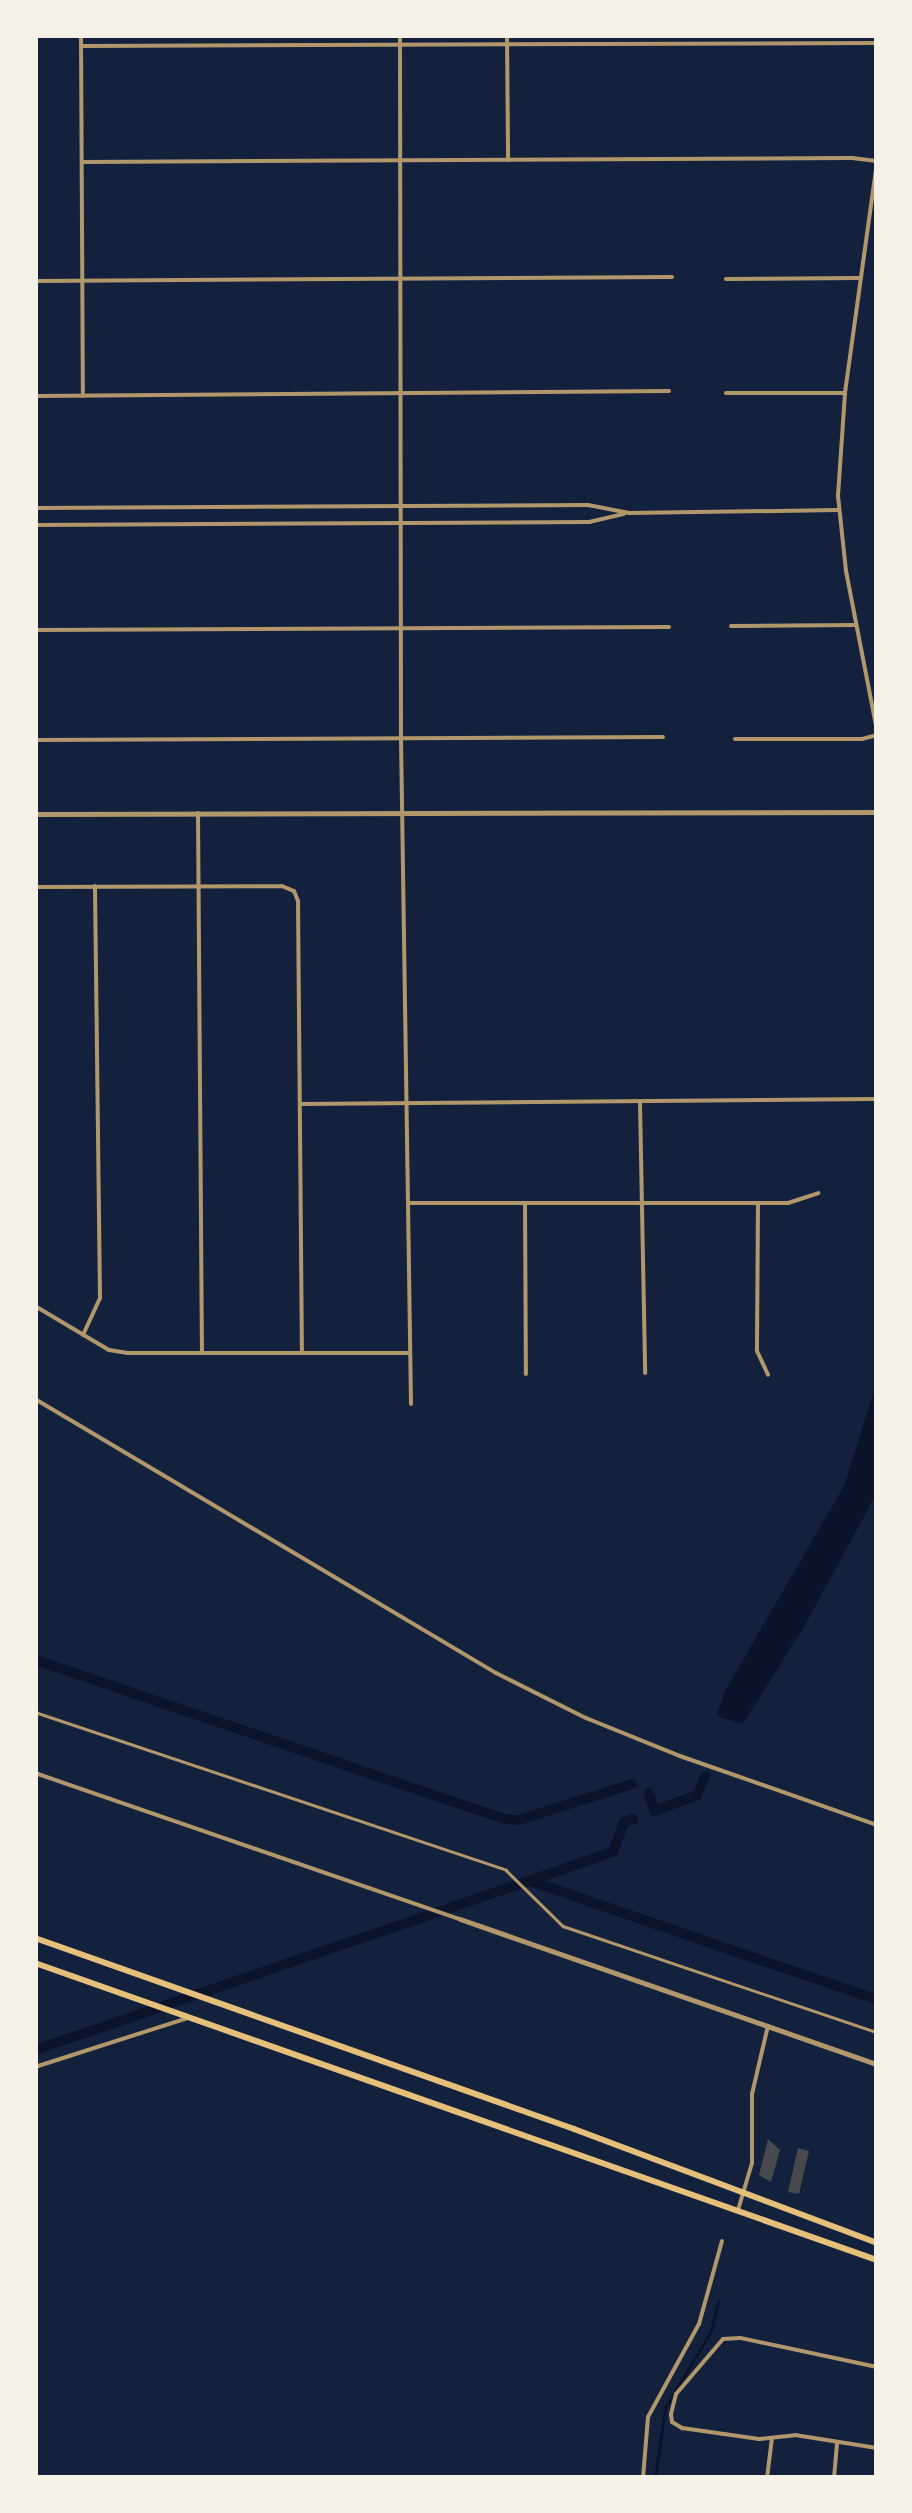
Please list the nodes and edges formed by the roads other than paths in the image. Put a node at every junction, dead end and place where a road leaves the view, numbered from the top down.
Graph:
1 (82, 35) edge
2 (400, 35) edge
3 (508, 35) edge
4 (877, 43) edge
5 (400, 44) junction
6 (508, 44) junction
7 (82, 46) junction
8 (400, 160) junction
9 (508, 160) junction
10 (82, 162) junction
11 (877, 162) edge
12 (672, 277) dead end
13 (858, 278) junction
14 (400, 279) junction
15 (726, 279) dead end
16 (35, 281) edge
17 (83, 281) junction
18 (669, 390) dead end
19 (726, 392) dead end
20 (400, 393) junction
21 (845, 393) junction
22 (35, 396) edge
23 (84, 396) junction
24 (401, 506) junction
25 (35, 508) edge
26 (838, 510) junction
27 (629, 513) junction
28 (401, 523) junction
29 (35, 525) edge
30 (856, 625) junction
31 (669, 626) dead end
32 (730, 626) dead end
33 (401, 629) junction
34 (35, 630) edge
35 (877, 732) edge
36 (401, 737) junction
37 (664, 737) dead end
38 (735, 739) dead end
39 (35, 740) edge
40 (402, 812) junction
41 (877, 812) edge
42 (198, 813) junction
43 (35, 814) edge
44 (95, 886) junction
45 (198, 886) junction
46 (35, 887) edge
47 (874, 1100) dead end
48 (640, 1102) junction
49 (300, 1104) junction
50 (407, 1104) junction
51 (818, 1193) dead end
52 (409, 1203) junction
53 (525, 1203) junction
54 (643, 1203) junction
55 (758, 1203) junction
56 (35, 1306) edge
57 (83, 1335) junction
58 (302, 1352) junction
59 (202, 1353) junction
60 (410, 1353) junction
61 (645, 1373) dead end
62 (526, 1374) dead end
63 (768, 1375) dead end
64 (35, 1399) edge
65 (411, 1404) dead end
66 (35, 1712) edge
67 (35, 1773) edge
68 (877, 1824) edge
69 (460, 1919) joint
70 (35, 1938) edge
71 (35, 1963) edge
72 (188, 2018) junction
73 (768, 2026) junction
74 (877, 2032) edge
75 (877, 2064) edge
76 (35, 2068) edge
77 (744, 2194) junction
78 (738, 2210) junction
79 (722, 2241) dead end
80 (877, 2244) edge
81 (877, 2260) edge
82 (877, 2367) edge
83 (772, 2438) junction
84 (837, 2442) junction
85 (877, 2448) edge
86 (643, 2478) edge
87 (768, 2478) edge
88 (834, 2478) edge

1 - 7 street
2 - 5 street
3 - 6 street
4 - 6 street
5 - 6 street
5 - 7 street
5 - 8 street
6 - 9 street
7 - 10 street
8 - 9 street
8 - 10 street
8 - 14 street
9 - 11 street
10 - 17 street
11 - 13 street
12 - 14 street
13 - 15 street
13 - 21 street
14 - 17 street
14 - 20 street
16 - 17 street
17 - 23 street
18 - 20 street
19 - 21 street
20 - 23 street
20 - 24 street
21 - 26 street
22 - 23 street
24 - 25 street
24 - 27 street
24 - 28 street
26 - 27 street
26 - 30 street
27 - 28 street
28 - 29 street
28 - 33 street
30 - 32 street
30 - 35 street
31 - 33 street
33 - 34 street
33 - 36 street
35 - 38 street
36 - 37 street
36 - 39 street
36 - 40 street
40 - 41 street
40 - 42 street
40 - 50 street
42 - 43 street
42 - 45 street
44 - 45 street
44 - 46 street
44 - 57 street
45 - 49 street
45 - 59 street
47 - 48 street
48 - 50 street
48 - 54 street
49 - 50 street
49 - 58 street
50 - 52 street
51 - 55 street
52 - 53 street
52 - 60 street
53 - 54 street
53 - 62 street
54 - 55 street
54 - 61 street
55 - 63 street
56 - 57 street
57 - 59 street
58 - 59 street
58 - 60 street
60 - 65 street
64 - 68 street
66 - 74 lane
67 - 69 street
69 - 73 street
70 - 77 highway
71 - 72 highway
72 - 76 street
72 - 78 highway
73 - 75 street
73 - 77 street
77 - 78 street
77 - 80 highway
78 - 81 highway
79 - 86 street
82 - 83 street
83 - 84 street
83 - 87 street
84 - 85 street
84 - 88 street

